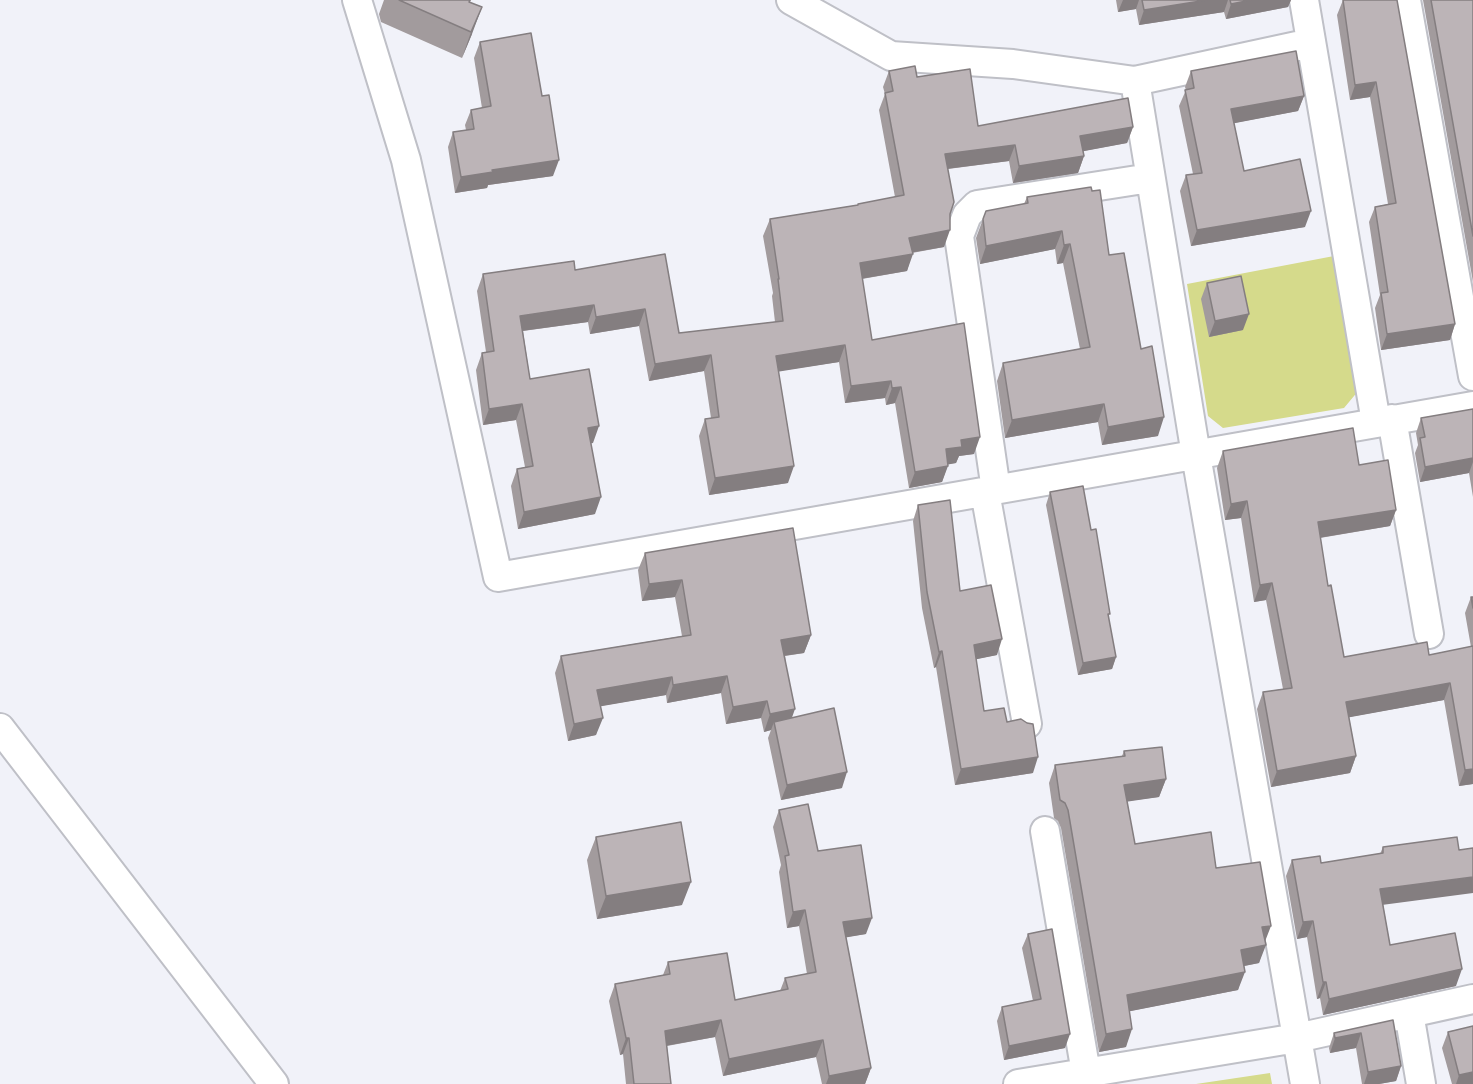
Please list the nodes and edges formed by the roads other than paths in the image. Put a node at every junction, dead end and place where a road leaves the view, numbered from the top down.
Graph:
1 (357, 0) edge
2 (791, 0) edge
3 (1304, 0) edge
4 (1406, 0) edge
5 (1311, 43) junction
6 (1135, 81) junction
7 (1150, 178) junction
8 (1473, 376) edge
9 (1473, 406) edge
10 (1384, 421) junction
11 (1196, 455) junction
12 (990, 491) junction
13 (1429, 634) dead end
14 (1027, 724) edge
15 (0, 728) edge
16 (1045, 831) dead end
17 (1473, 999) edge
18 (1409, 1013) junction
19 (1297, 1038) junction
20 (1086, 1073) junction
21 (274, 1084) edge
22 (1018, 1084) edge
23 (1305, 1084) edge
24 (1421, 1084) edge

1 - 12 street
2 - 6 street
3 - 5 street
4 - 8 street
5 - 6 street
5 - 10 street
6 - 7 street
7 - 11 street
7 - 12 street
9 - 10 street
10 - 11 street
10 - 13 street
11 - 12 street
11 - 19 street
12 - 14 street
15 - 21 street
16 - 20 street
17 - 18 street
18 - 19 street
18 - 24 street
19 - 20 street
19 - 23 street
20 - 22 street

